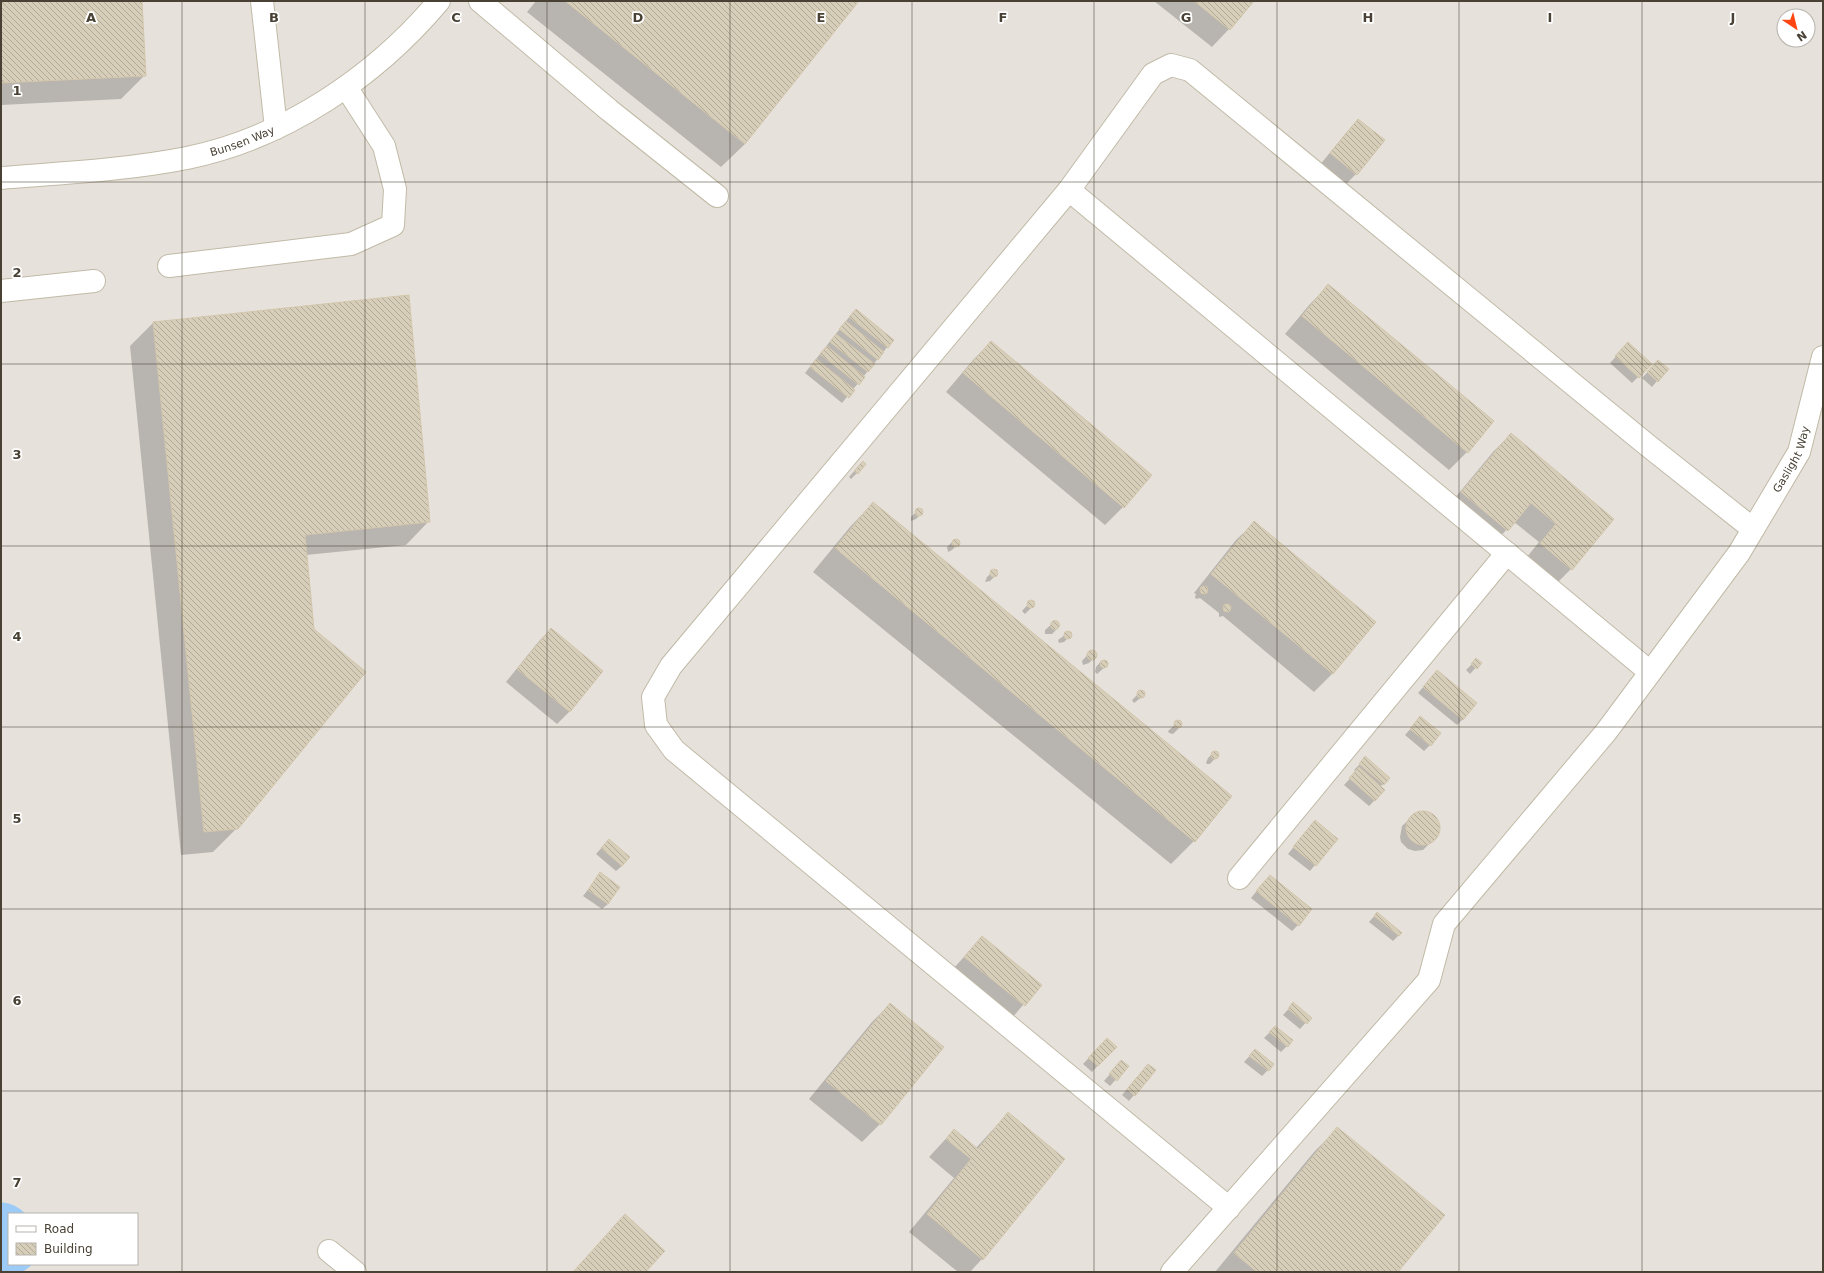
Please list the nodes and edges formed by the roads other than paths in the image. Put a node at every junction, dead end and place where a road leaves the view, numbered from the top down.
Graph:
1 (262, 1) edge
2 (439, 1) edge
3 (480, 1) edge
4 (346, 87) junction
5 (276, 128) junction
6 (1, 178) edge
7 (1069, 190) junction
8 (717, 196) dead end
9 (169, 266) dead end
10 (94, 281) dead end
11 (1, 291) edge
12 (1823, 357) edge
13 (1753, 529) junction
14 (1506, 553) junction
15 (1650, 672) junction
16 (1239, 878) dead end
17 (1229, 1208) junction
18 (329, 1251) dead end
19 (355, 1272) edge
20 (1172, 1272) edge

1 - 5 street
2 - 4 street, Bunsen Way
3 - 8 street
4 - 5 street, Bunsen Way
4 - 9 street
5 - 6 street, Bunsen Way
7 - 13 street
7 - 14 street
7 - 17 street
10 - 11 street
12 - 13 street, Gaslight Way
13 - 15 street, Gaslight Way
14 - 15 street
14 - 16 street
15 - 17 street, Gaslight Way
17 - 20 street, Gaslight Way
18 - 19 street

